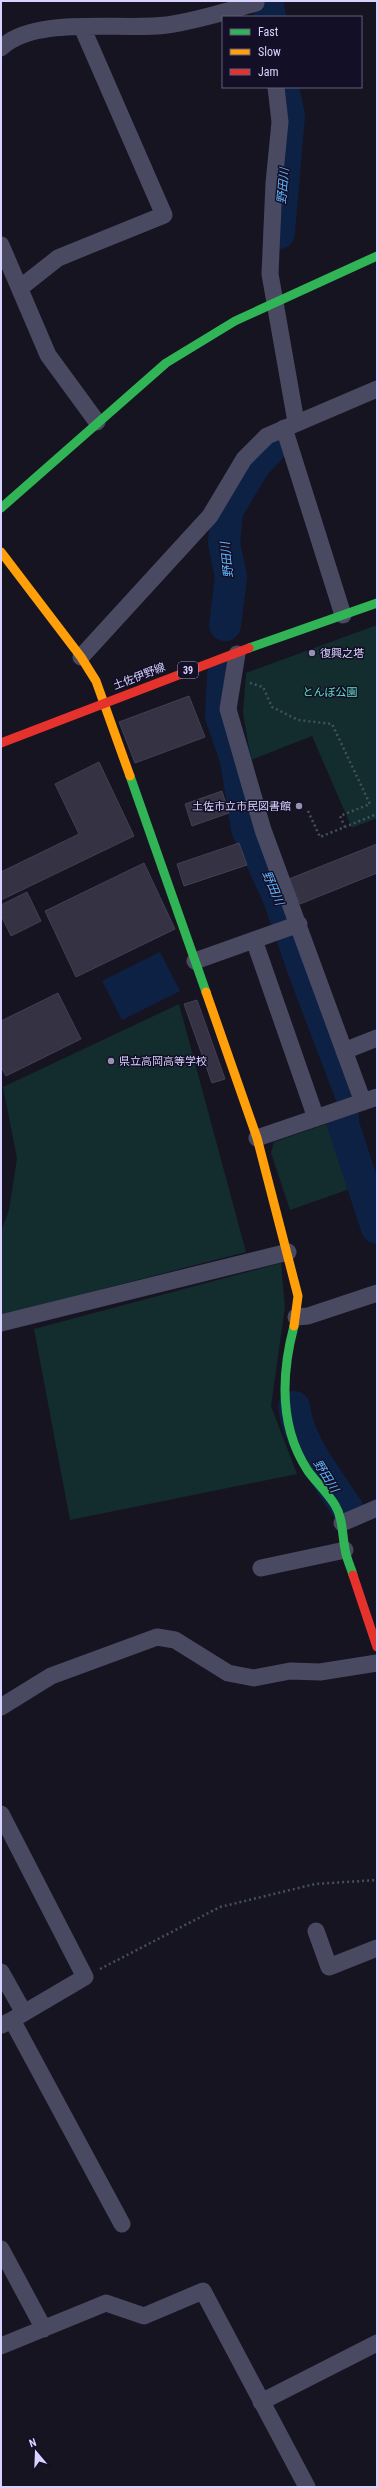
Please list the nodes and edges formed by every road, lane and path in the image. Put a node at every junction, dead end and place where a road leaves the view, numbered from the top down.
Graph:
1 (257, 7) edge
2 (82, 28) junction
3 (1, 48) edge
4 (276, 88) edge
5 (1, 245) edge
6 (377, 256) edge
7 (20, 288) junction
8 (275, 301) junction
9 (377, 389) edge
10 (97, 422) junction
11 (290, 425) junction
12 (1, 508) edge
13 (1, 552) edge
14 (377, 603) edge
15 (343, 616) junction
16 (237, 654) junction
17 (81, 656) junction
18 (233, 678) junction
19 (105, 702) junction
20 (1, 743) edge
21 (308, 811) dead end
22 (377, 814) edge
23 (345, 827) junction
24 (299, 924) junction
25 (254, 940) junction
26 (195, 961) junction
27 (377, 1038) edge
28 (344, 1051) junction
29 (370, 1100) edge
30 (316, 1118) junction
31 (257, 1138) junction
32 (288, 1252) junction
33 (377, 1293) edge
34 (296, 1317) junction
35 (1, 1323) edge
36 (377, 1508) edge
37 (342, 1523) junction
38 (346, 1550) junction
39 (260, 1568) dead end
40 (377, 1647) edge
41 (377, 1663) edge
42 (1, 1707) edge
43 (2, 1816) edge
44 (377, 1880) edge
45 (316, 1930) dead end
46 (377, 1948) edge
47 (1, 1972) edge
48 (86, 1977) junction
49 (12, 2020) edge
50 (122, 2224) dead end
51 (1, 2249) edge
52 (44, 2329) junction
53 (377, 2343) edge
54 (1, 2346) edge
55 (261, 2402) junction
56 (307, 2487) edge

1 - 2 street
2 - 3 street
2 - 7 street
4 - 8 street
5 - 7 street
6 - 8 street
7 - 10 street
8 - 10 street
8 - 11 street
9 - 11 street
10 - 12 street
11 - 15 street
11 - 17 street
13 - 17 street
14 - 15 street, 土佐伊野線 / 39
15 - 16 street, 土佐伊野線 / 39
16 - 18 street
16 - 19 street, 土佐伊野線 / 39
17 - 19 street
18 - 23 path
18 - 24 street
19 - 20 street, 土佐伊野線 / 39
19 - 26 street
21 - 23 path
22 - 23 path
24 - 25 street
24 - 28 street
25 - 26 street
25 - 30 street
26 - 31 street
27 - 28 street
28 - 29 street
29 - 30 street
30 - 31 street
31 - 32 street
32 - 34 street
32 - 35 street
33 - 34 street
34 - 37 street
36 - 37 street
37 - 38 street
38 - 39 street
38 - 40 street
41 - 42 street
43 - 48 street
44 - 48 path
45 - 46 street
47 - 49 street
48 - 49 street
49 - 50 street
51 - 52 street
52 - 54 street
52 - 55 street
53 - 55 street
55 - 56 street

